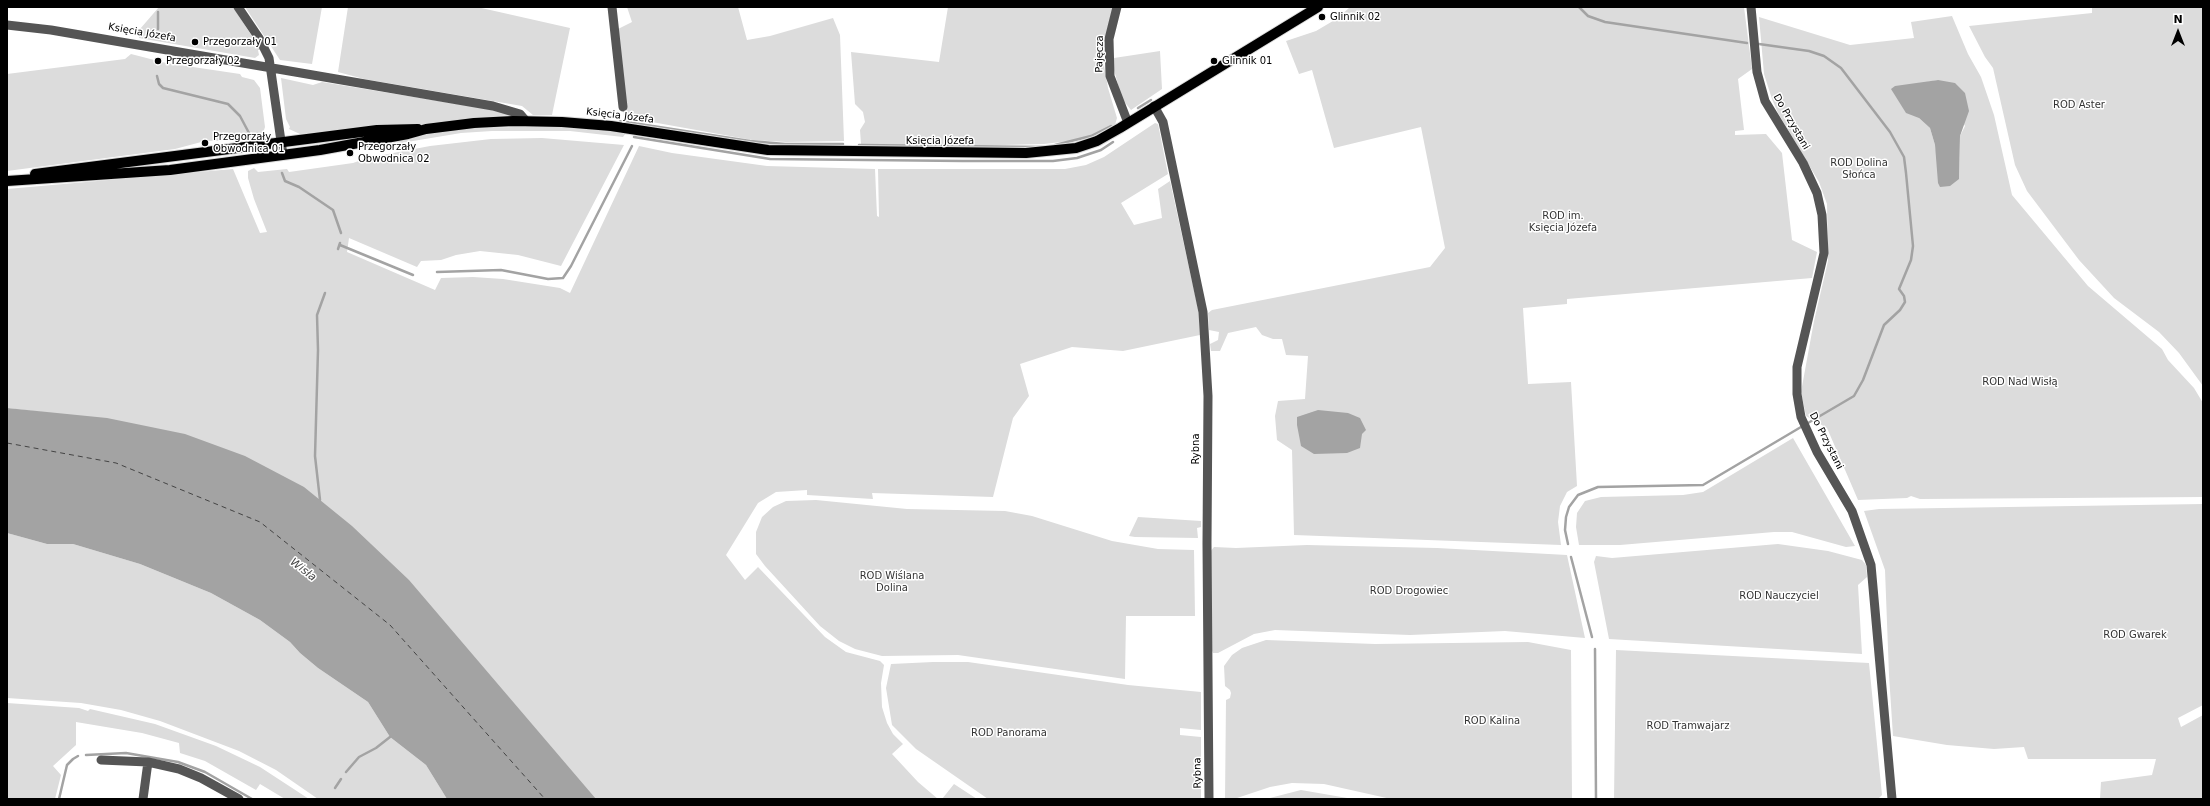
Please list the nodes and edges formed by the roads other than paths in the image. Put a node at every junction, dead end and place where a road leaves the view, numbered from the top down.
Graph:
1 (238, 7) edge
2 (612, 7) edge
3 (1117, 7) edge
4 (1318, 7) edge
5 (1751, 7) edge
6 (7, 25) edge
7 (272, 68) junction
8 (1154, 106) junction
9 (623, 107) dead end
10 (526, 121) junction
11 (1128, 123) junction
12 (426, 129) junction
13 (281, 142) junction
14 (283, 155) junction
15 (7, 180) edge
16 (101, 760) dead end
17 (148, 762) junction
18 (143, 799) edge
19 (239, 799) edge
20 (1209, 799) edge
21 (1892, 799) edge

1 - 7 street
2 - 9 street
3 - 11 street, Pajęcza
4 - 8 main road, Księcia Józefa
5 - 21 street, Do Przystani
6 - 7 street, Księcia Józefa
7 - 10 street, Księcia Józefa
7 - 13 street
8 - 11 main road, Księcia Józefa
8 - 20 street, Rybna
10 - 11 main road, Księcia Józefa
10 - 12 main road, Księcia Józefa
12 - 13 main road, Księcia Józefa
12 - 14 main road, Księcia Józefa
13 - 14 street
13 - 15 main road, Księcia Józefa
14 - 15 main road, Księcia Józefa
16 - 17 street
17 - 18 street
17 - 19 street

